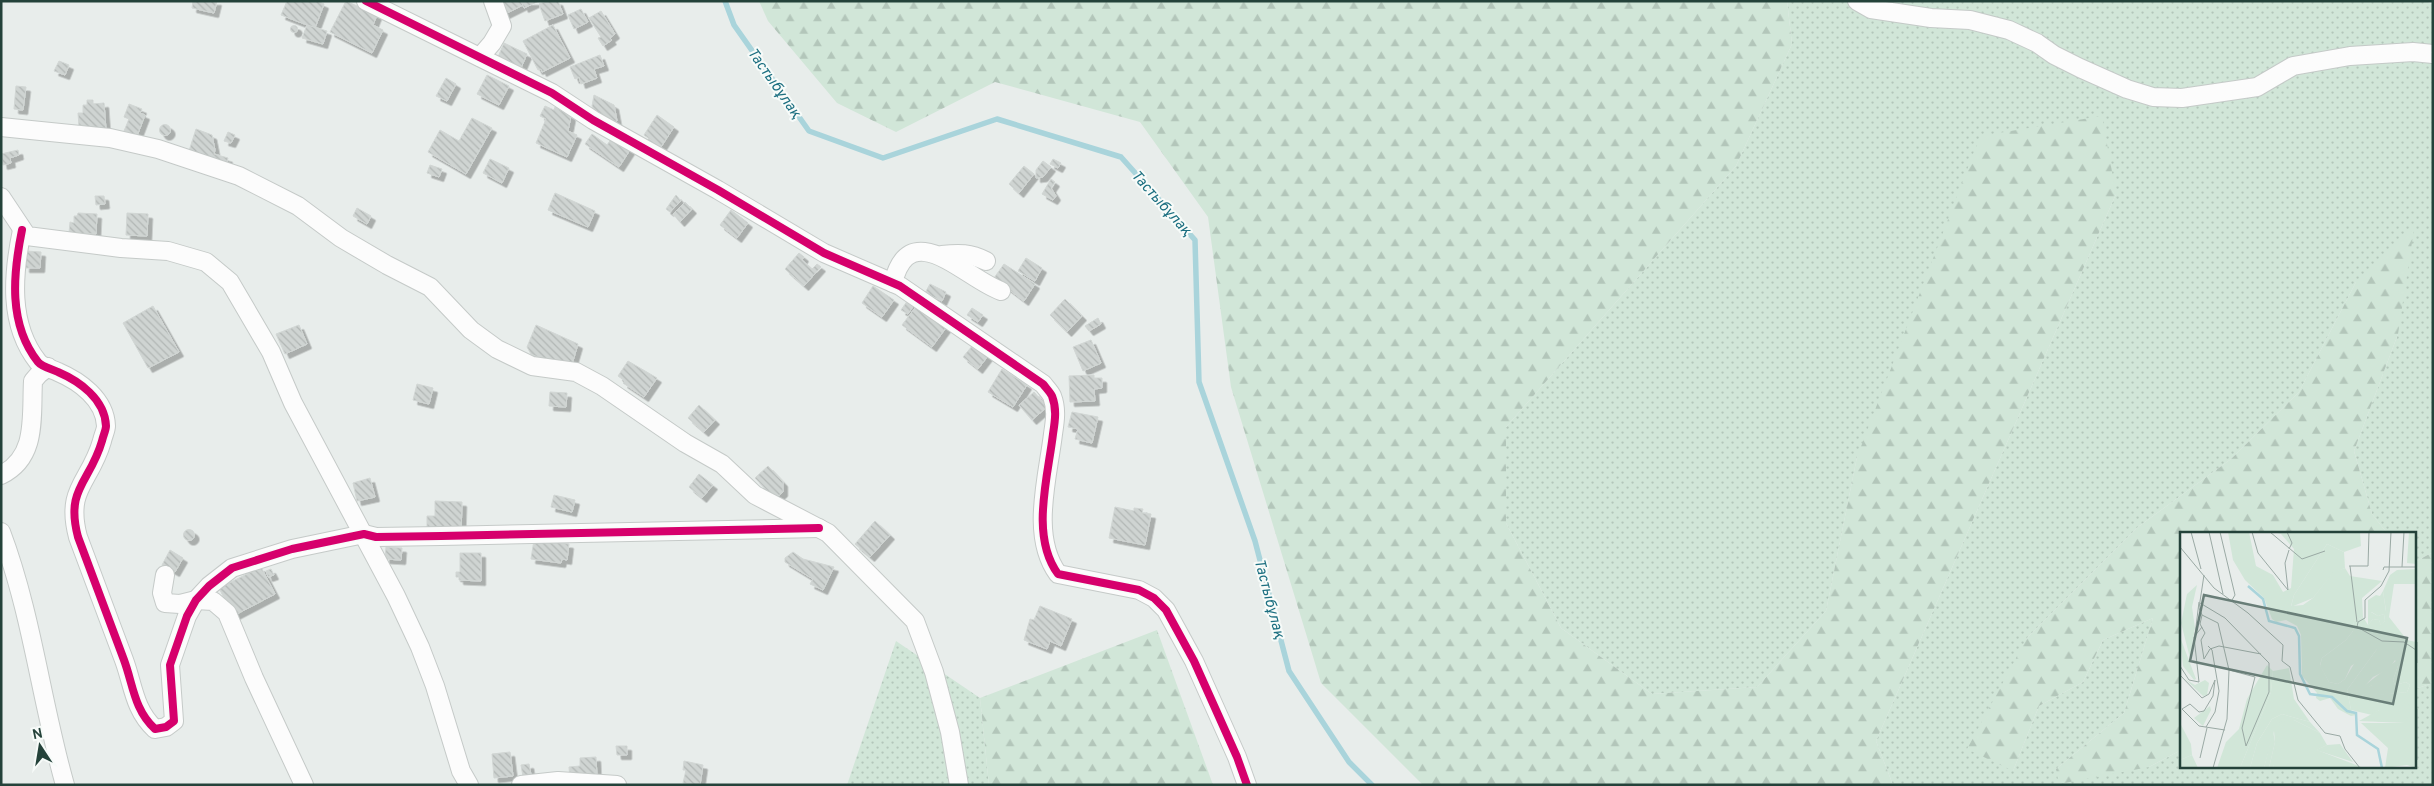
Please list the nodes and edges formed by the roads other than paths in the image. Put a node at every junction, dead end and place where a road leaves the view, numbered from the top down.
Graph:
1 (366, 1) edge
2 (493, 1) edge
3 (1857, 1) edge
4 (2433, 54) edge
5 (480, 57) junction
6 (1, 127) edge
7 (1, 197) edge
8 (22, 230) junction
9 (942, 255) junction
10 (986, 261) dead end
11 (893, 283) junction
12 (1001, 291) dead end
13 (23, 335) junction
14 (48, 367) junction
15 (33, 381) junction
16 (1, 475) edge
17 (819, 528) junction
18 (1, 532) edge
19 (364, 534) junction
20 (165, 575) dead end
21 (196, 600) junction
22 (65, 785) edge
23 (304, 785) edge
24 (469, 785) edge
25 (520, 785) edge
26 (617, 785) edge
27 (960, 785) edge
28 (1247, 785) edge

1 - 5 street
2 - 5 street
3 - 4 street
5 - 11 street
6 - 17 street
7 - 8 street
8 - 13 street
8 - 19 street
9 - 10 street
9 - 11 street
9 - 12 street
11 - 28 street
13 - 14 street
13 - 15 street
14 - 15 street
14 - 21 street
15 - 16 street
17 - 19 street
17 - 27 street
18 - 22 street
19 - 21 street
19 - 24 street
20 - 21 street
21 - 23 street
25 - 26 street

